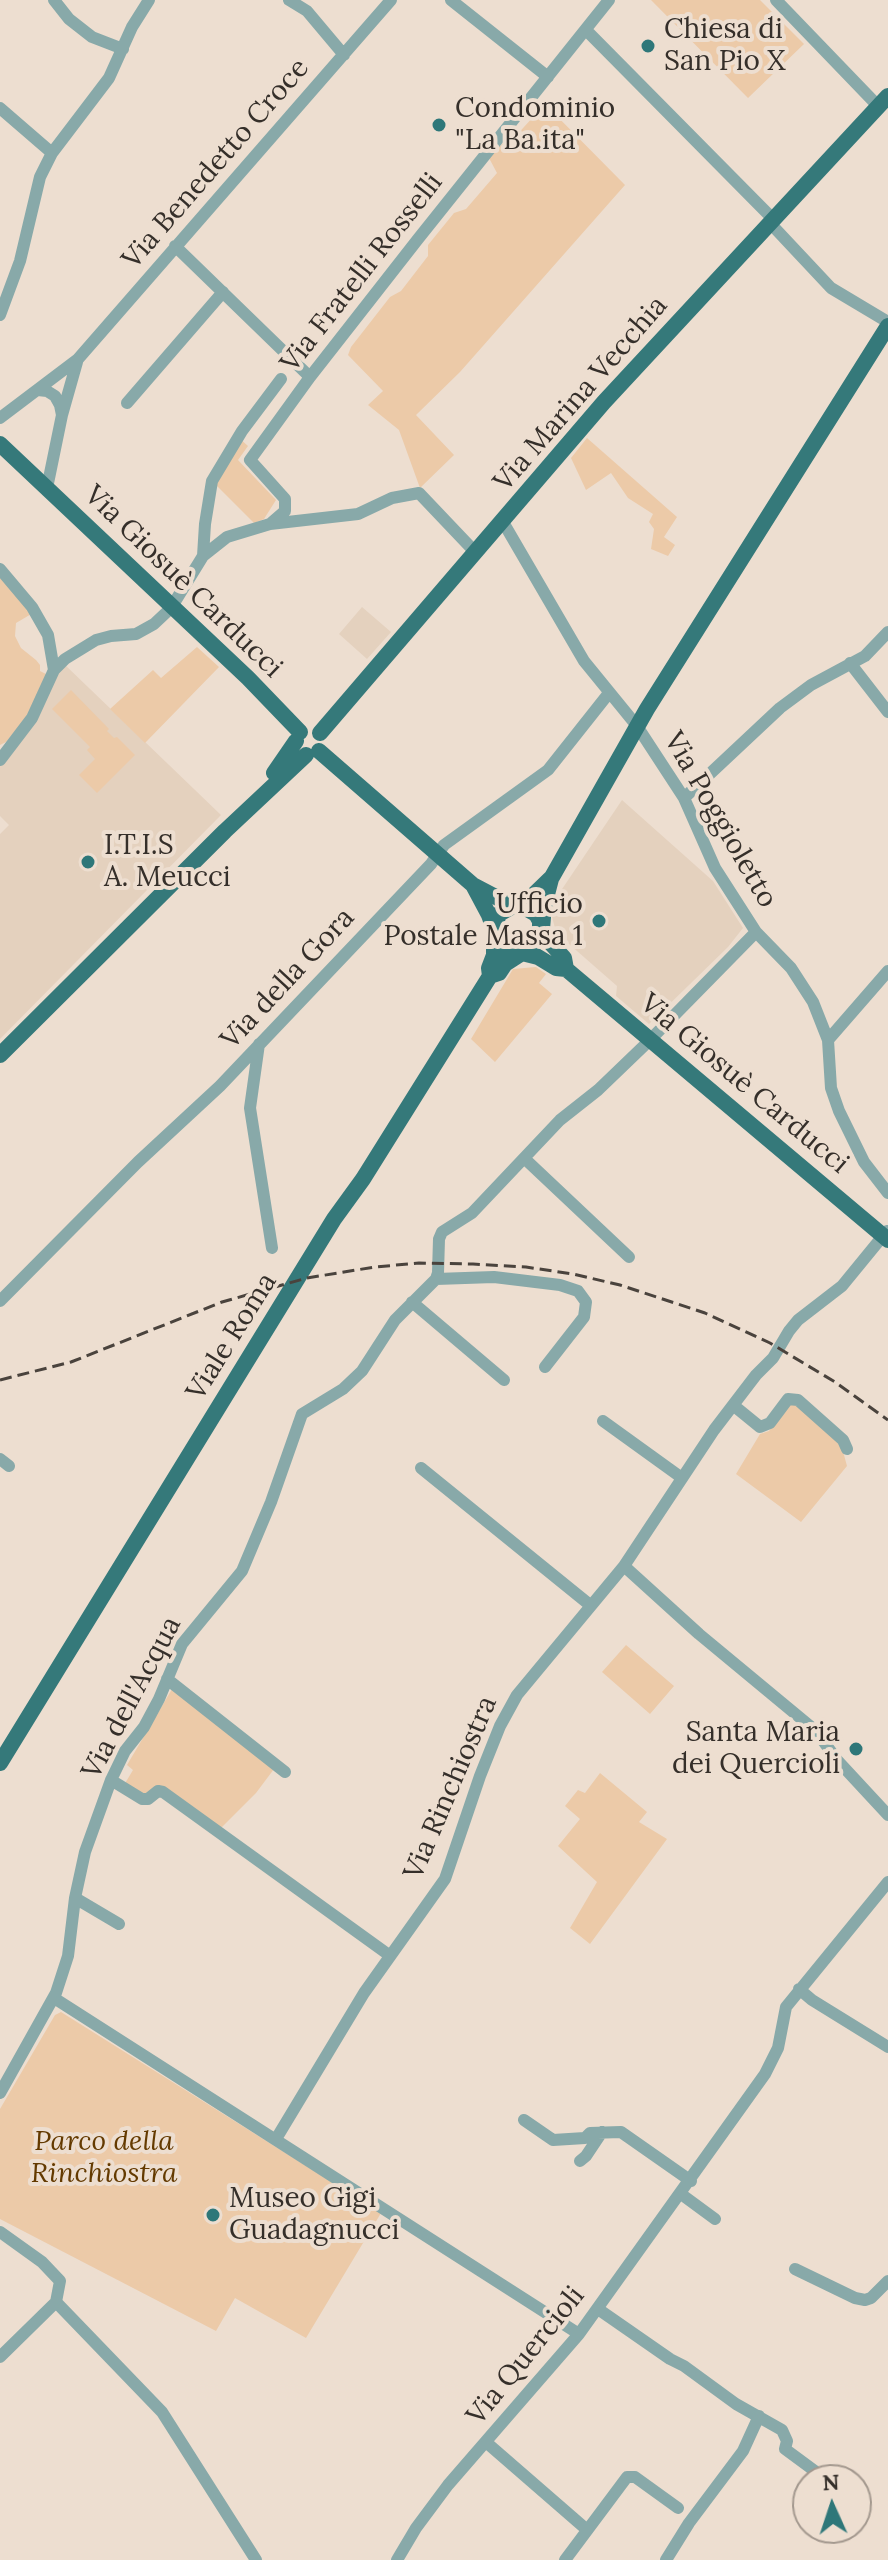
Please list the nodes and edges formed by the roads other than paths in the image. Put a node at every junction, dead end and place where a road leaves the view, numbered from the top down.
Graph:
1 (54, 0) edge
2 (149, 0) edge
3 (289, 0) edge
4 (317, 0) edge
5 (391, 0) edge
6 (451, 0) edge
7 (609, 0) edge
8 (776, 0) edge
9 (307, 11) junction
10 (586, 30) junction
11 (123, 49) junction
12 (344, 55) junction
13 (548, 77) junction
14 (883, 101) edge
15 (0, 108) edge
16 (52, 153) junction
17 (771, 221) junction
18 (175, 246) junction
19 (223, 292) junction
20 (1, 313) edge
21 (888, 324) edge
22 (78, 359) junction
23 (310, 377) junction
24 (281, 379) dead end
25 (38, 390) junction
26 (23, 399) junction
27 (127, 403) dead end
28 (0, 409) edge
29 (62, 415) junction
30 (0, 418) edge
31 (0, 444) edge
32 (48, 481) junction
33 (285, 499) junction
34 (305, 520) junction
35 (503, 522) junction
36 (270, 524) junction
37 (476, 553) junction
38 (203, 556) junction
39 (0, 569) edge
40 (171, 608) junction
41 (888, 632) edge
42 (850, 663) junction
43 (54, 670) junction
44 (609, 693) junction
45 (888, 712) edge
46 (637, 726) junction
47 (320, 733) junction
48 (298, 737) junction
49 (313, 753) junction
50 (0, 760) edge
51 (684, 798) junction
52 (437, 855) junction
53 (552, 877) junction
54 (473, 885) junction
55 (517, 906) junction
56 (135, 919) junction
57 (542, 929) junction
58 (756, 932) junction
59 (494, 933) junction
60 (522, 953) junction
61 (566, 969) junction
62 (888, 971) edge
63 (490, 976) junction
64 (828, 1040) junction
65 (649, 1041) junction
66 (259, 1044) junction
67 (0, 1055) edge
68 (524, 1158) junction
69 (885, 1184) edge
70 (886, 1236) edge
71 (272, 1248) dead end
72 (629, 1257) dead end
73 (437, 1276) junction
74 (0, 1301) edge
75 (412, 1302) junction
76 (545, 1367) dead end
77 (504, 1380) dead end
78 (733, 1405) junction
79 (603, 1421) dead end
80 (847, 1449) dead end
81 (421, 1468) dead end
82 (682, 1478) junction
83 (624, 1566) junction
84 (590, 1605) junction
85 (167, 1679) junction
86 (0, 1763) edge
87 (285, 1772) dead end
88 (111, 1780) junction
89 (888, 1815) edge
90 (888, 1882) edge
91 (75, 1898) junction
92 (119, 1924) dead end
93 (389, 1955) junction
94 (799, 1989) junction
95 (54, 1998) junction
96 (888, 2047) edge
97 (0, 2093) edge
98 (524, 2120) dead end
99 (602, 2132) junction
100 (276, 2139) junction
101 (580, 2161) dead end
102 (691, 2181) junction
103 (681, 2194) junction
104 (715, 2219) dead end
105 (0, 2232) edge
106 (795, 2269) dead end
107 (888, 2281) edge
108 (56, 2302) junction
109 (598, 2309) junction
110 (579, 2334) junction
111 (0, 2357) edge
112 (759, 2416) junction
113 (487, 2443) junction
114 (805, 2464) edge
115 (678, 2508) dead end
116 (586, 2529) junction
117 (256, 2560) edge
118 (397, 2560) edge
119 (565, 2560) edge
120 (666, 2560) edge

1 - 11 street
2 - 11 street
3 - 9 street
4 - 9 street
5 - 12 street, Via Benedetto Croce
6 - 13 street
7 - 10 street, Via Fratelli Rosselli
8 - 14 street
9 - 12 street
10 - 13 street, Via Fratelli Rosselli
10 - 17 street
11 - 16 street
12 - 18 street, Via Benedetto Croce
13 - 23 street, Via Fratelli Rosselli
14 - 17 main road, Via Marina Vecchia
15 - 16 street
16 - 20 street
17 - 21 street
17 - 35 main road, Via Marina Vecchia
18 - 19 street
18 - 22 street, Via Benedetto Croce
19 - 23 street
19 - 27 street
21 - 46 main road
22 - 25 street, Via Benedetto Croce
22 - 29 street, Via Benedetto Croce
23 - 33 street, Via Fratelli Rosselli
24 - 38 street
25 - 26 street, Via Benedetto Croce
25 - 29 street
26 - 28 street, Via Benedetto Croce
26 - 30 street, Via Benedetto Croce
29 - 32 street, Via Benedetto Croce
31 - 32 main road, Via Giosuè Carducci
32 - 40 main road, Via Giosuè Carducci
33 - 34 street, Via Fratelli Rosselli
33 - 36 street
34 - 36 street
34 - 37 street
35 - 37 main road, Via Marina Vecchia
35 - 44 street, Via Poggioletto
36 - 38 street
37 - 47 main road, Via Marina Vecchia
38 - 40 street
39 - 43 street
40 - 43 street
40 - 48 main road, Via Giosuè Carducci
41 - 42 street
42 - 45 street
42 - 51 street
43 - 50 street
44 - 46 street, Via Poggioletto
44 - 52 street, Via della Gora
46 - 51 street, Via Poggioletto
46 - 53 main road
47 - 48 main road
47 - 49 main road
48 - 49 main road
48 - 56 main road
49 - 52 main road
49 - 56 main road
51 - 58 street, Via Poggioletto
52 - 54 main road
52 - 66 street, Via della Gora
53 - 55 main road
53 - 57 main road
54 - 55 main road
54 - 59 main road
55 - 57 main road
55 - 59 main road
56 - 67 main road
57 - 60 main road
57 - 61 main road, Via Giosuè Carducci
58 - 64 street, Via Poggioletto
58 - 65 street
59 - 60 main road
59 - 63 main road
60 - 61 main road, Via Giosuè Carducci
60 - 63 main road, Viale Roma
61 - 65 main road, Via Giosuè Carducci
62 - 64 street
63 - 86 main road, Viale Roma
64 - 69 street, Via Poggioletto
65 - 68 street
65 - 70 main road, Via Giosuè Carducci
66 - 71 street
66 - 74 street, Via della Gora
68 - 72 street
68 - 73 street
70 - 78 street, Via Rinchiostra
73 - 75 street, Via dell'Acqua
73 - 76 street
75 - 77 street
75 - 85 street, Via dell'Acqua
78 - 80 street
78 - 82 street, Via Rinchiostra
79 - 82 street
81 - 84 street
82 - 83 street, Via Rinchiostra
83 - 84 street, Via Rinchiostra
83 - 89 street
84 - 93 street, Via Rinchiostra
85 - 87 street
85 - 88 street, Via dell'Acqua
88 - 91 street, Via dell'Acqua
88 - 93 street
90 - 94 street, Via Quercioli
91 - 92 street
91 - 95 street, Via dell'Acqua
93 - 100 street, Via Rinchiostra
94 - 96 street
94 - 102 street, Via Quercioli
95 - 97 street, Via dell'Acqua
95 - 100 street
98 - 99 street
99 - 101 street
99 - 102 street
100 - 110 street
102 - 103 street, Via Quercioli
103 - 104 street
103 - 109 street, Via Quercioli
105 - 108 street
106 - 107 street
108 - 111 street
108 - 117 street
109 - 110 street, Via Quercioli
109 - 112 street
110 - 113 street, Via Quercioli
112 - 114 street
112 - 120 street
113 - 116 street
113 - 118 street, Via Quercioli
115 - 116 street
116 - 119 street

